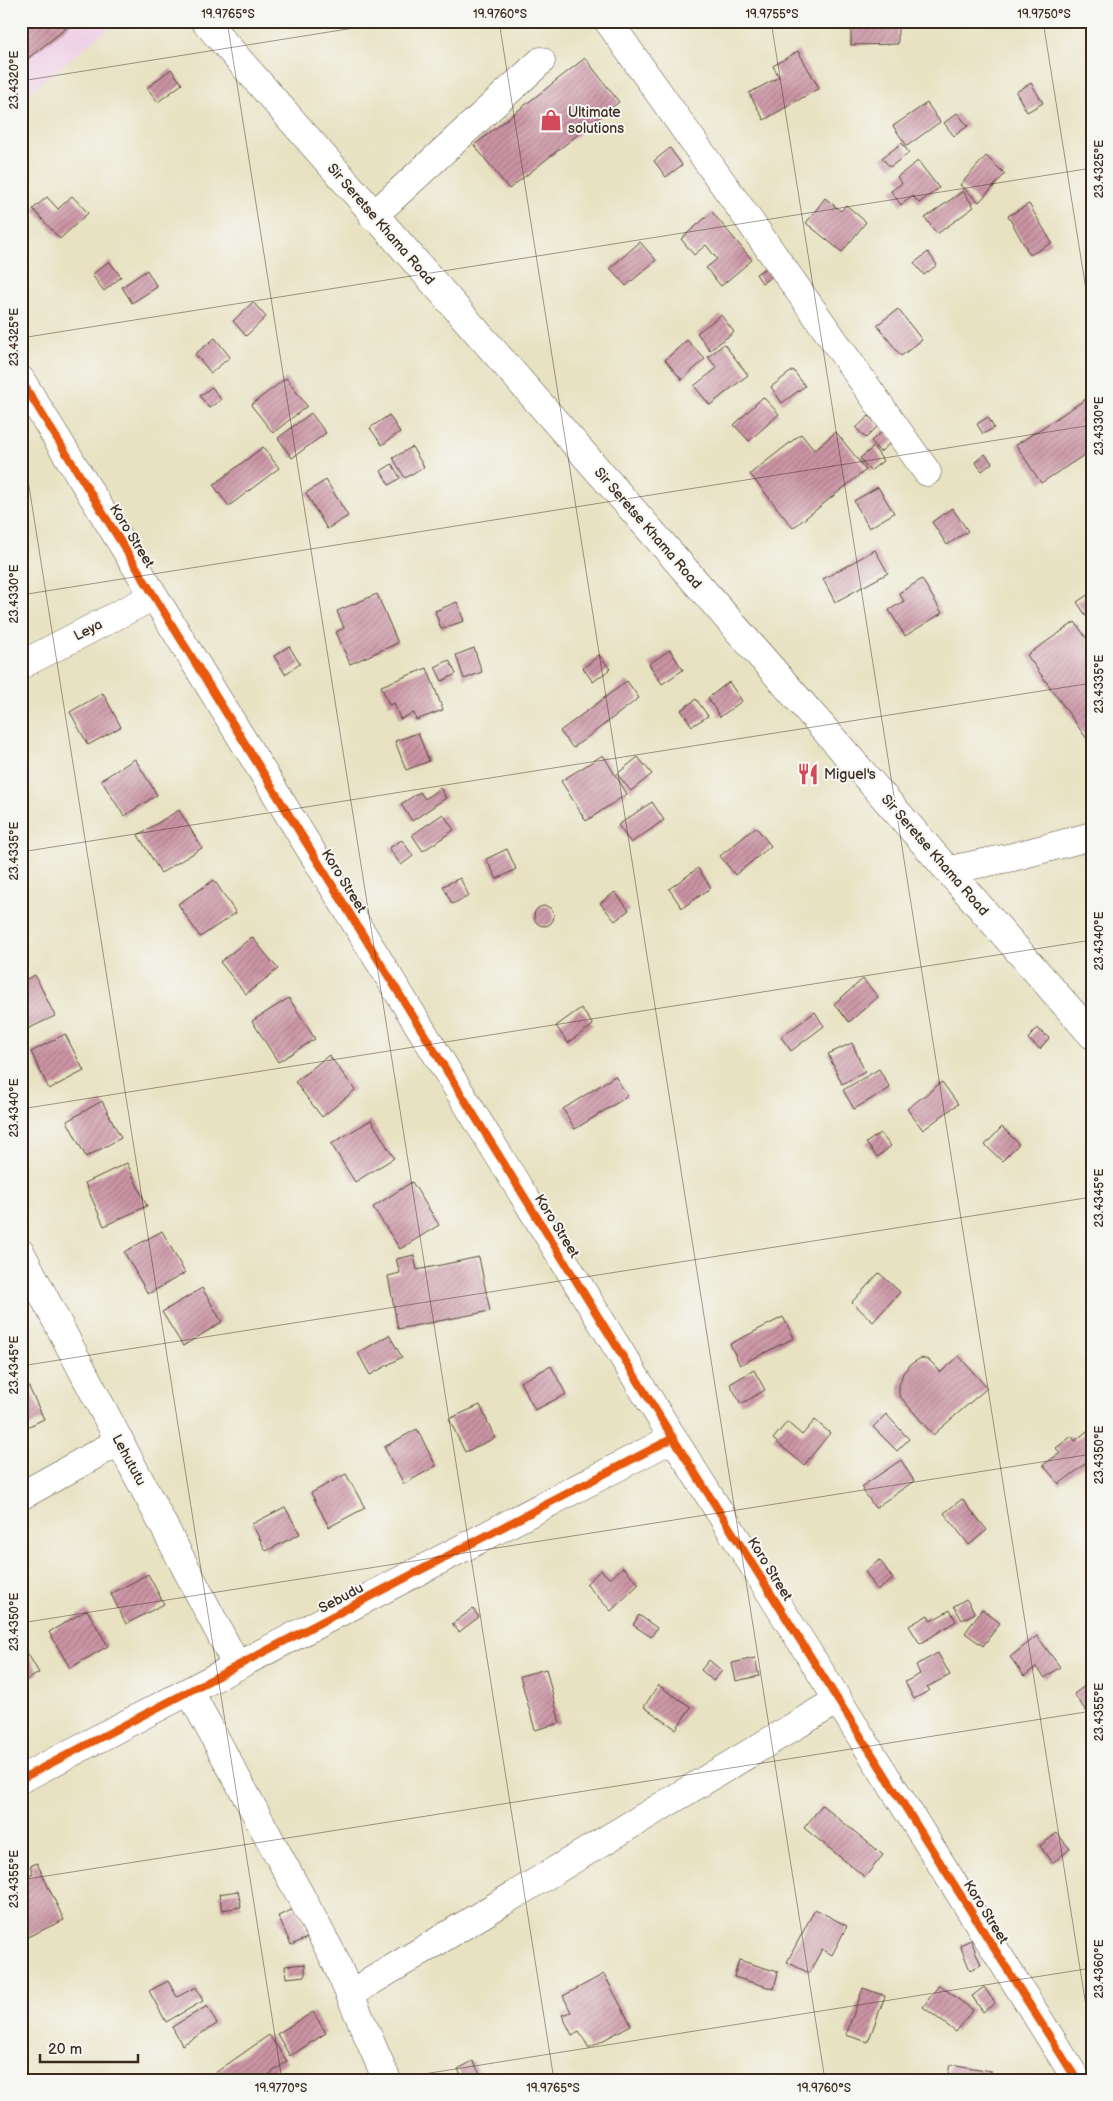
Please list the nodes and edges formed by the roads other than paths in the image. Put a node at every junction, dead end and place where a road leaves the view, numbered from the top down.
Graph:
1 (204, 21) edge
2 (608, 21) edge
3 (540, 61) dead end
4 (373, 216) junction
5 (21, 380) edge
6 (927, 472) dead end
7 (154, 596) junction
8 (21, 664) edge
9 (1092, 836) edge
10 (949, 870) junction
11 (1092, 1034) edge
12 (21, 1253) edge
13 (673, 1438) junction
14 (120, 1441) junction
15 (21, 1496) edge
16 (237, 1666) junction
17 (190, 1692) junction
18 (838, 1700) junction
19 (21, 1779) edge
20 (350, 1994) junction
21 (387, 2080) edge
22 (1077, 2080) edge

1 - 4 street, Sir Seretse Khama Road
2 - 6 street
3 - 4 street
4 - 10 street, Sir Seretse Khama Road
5 - 7 street, Koro Street
7 - 8 street, Leya
7 - 13 street, Koro Street
9 - 10 street
10 - 11 street, Sir Seretse Khama Road
12 - 14 street, Lehututu
13 - 16 street, Sebudu
13 - 18 street, Koro Street
14 - 15 street
14 - 16 street, Lehututu
16 - 17 street, Sebudu
17 - 19 street, Sebudu
17 - 20 street
18 - 20 street
18 - 22 street, Koro Street
20 - 21 street

